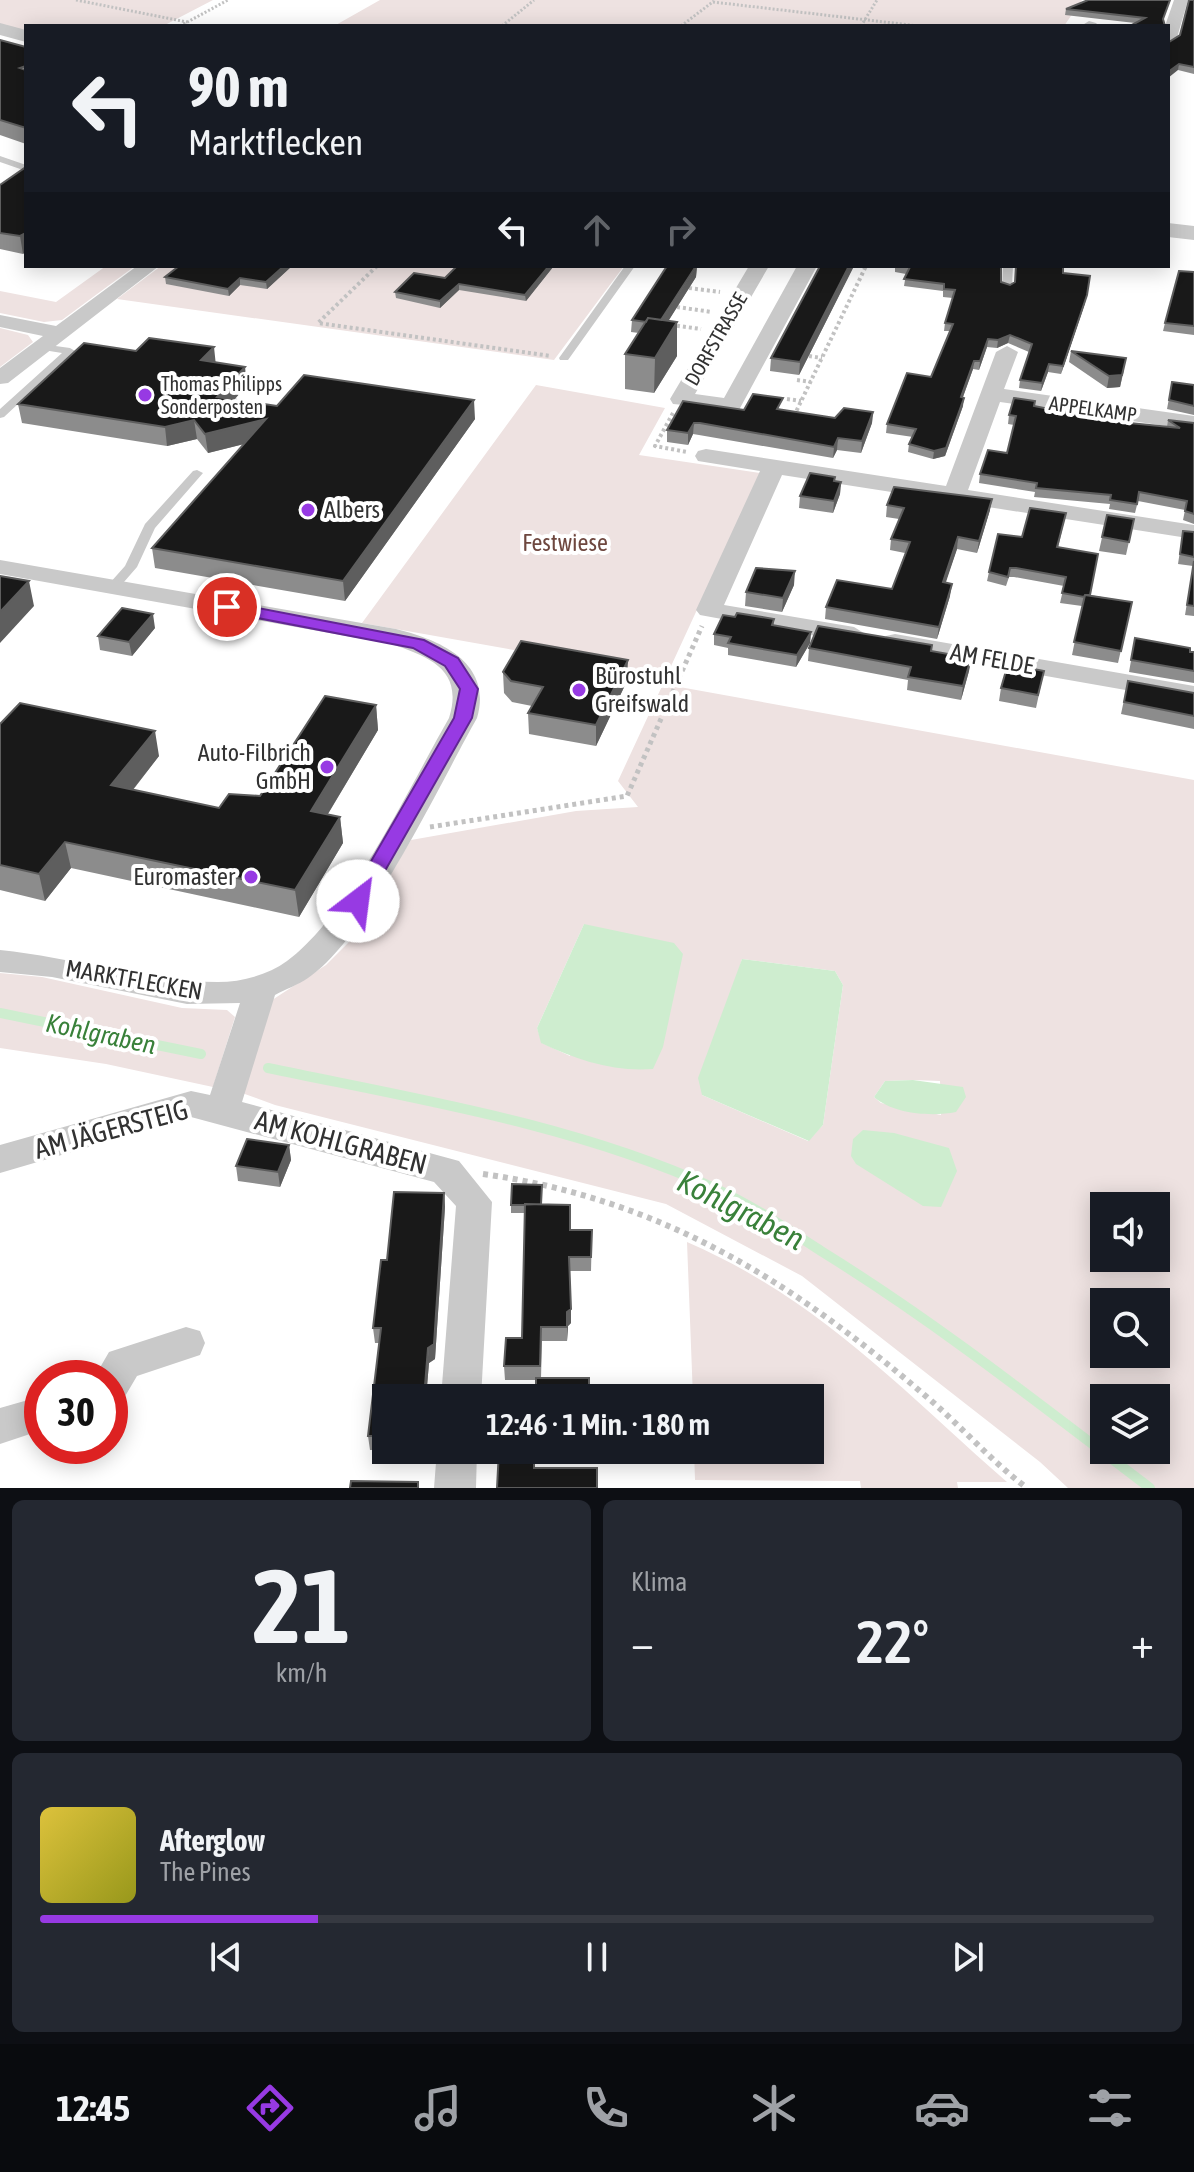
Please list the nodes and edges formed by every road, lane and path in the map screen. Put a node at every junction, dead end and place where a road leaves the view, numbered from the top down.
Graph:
1 (76, 0) edge
2 (228, 0) edge
3 (534, 0) edge
4 (877, 0) edge
5 (1181, 0) edge
6 (714, 1) edge
7 (187, 22) junction
8 (865, 22) junction
9 (184, 24) edge
10 (504, 24) edge
11 (684, 24) edge
12 (892, 24) edge
13 (0, 29) edge
14 (24, 35) edge
15 (1172, 44) edge
16 (0, 159) edge
17 (24, 167) edge
18 (1170, 230) edge
19 (1194, 233) edge
20 (146, 268) edge
21 (375, 268) edge
22 (629, 268) edge
23 (759, 268) edge
24 (804, 268) edge
25 (865, 268) edge
26 (1008, 268) edge
27 (848, 278) edge
28 (860, 279) junction
29 (1007, 287) edge
30 (689, 288) edge
31 (840, 294) edge
32 (852, 295) junction
33 (761, 296) junction
34 (677, 307) edge
35 (0, 321) edge
36 (726, 323) junction
37 (666, 324) edge
38 (59, 333) junction
39 (817, 338) edge
40 (831, 340) junction
41 (41, 347) junction
42 (1007, 352) dead end
43 (809, 356) edge
44 (564, 358) joint
45 (822, 358) junction
46 (0, 378) edge
47 (797, 380) dead end
48 (811, 382) junction
49 (992, 394) junction
50 (681, 399) junction
51 (787, 399) dead end
52 (801, 401) junction
53 (0, 415) edge
54 (778, 415) edge
55 (1194, 423) edge
56 (706, 456) joint
57 (774, 467) junction
58 (197, 473) dead end
59 (954, 496) junction
60 (1194, 532) edge
61 (0, 567) edge
62 (113, 587) junction
63 (709, 610) junction
64 (1194, 694) edge
65 (397, 831) junction
66 (0, 961) edge
67 (261, 988) junction
68 (222, 1110) junction
69 (0, 1159) edge
70 (446, 1171) junction
71 (186, 1343) dead end
72 (128, 1362) edge
73 (462, 1384) edge
74 (24, 1419) edge
75 (0, 1426) edge
76 (456, 1464) edge
77 (455, 1488) edge
78 (1027, 1488) edge

1 - 7 path
2 - 7 path
3 - 10 path
4 - 8 path
5 - 15 street
6 - 8 path
6 - 11 path
7 - 9 path
8 - 12 path
13 - 14 street
16 - 17 lane
18 - 19 street
20 - 38 street
21 - 44 path
22 - 44 lane
23 - 33 street, DORFSTRASSE
24 - 33 street, DORFSTRASSE
25 - 28 path
26 - 29 lane
27 - 28 path
28 - 32 path
30 - 33 path
31 - 32 path
32 - 40 path
33 - 36 street, DORFSTRASSE
33 - 50 street, DORFSTRASSE
34 - 36 path
35 - 38 street
36 - 37 path
36 - 50 street, DORFSTRASSE
38 - 41 street
39 - 40 path
40 - 45 path
41 - 46 street
41 - 53 lane
42 - 49 street
43 - 45 path
45 - 48 path
47 - 48 path
48 - 52 path
49 - 55 street, APPELKAMP
49 - 59 street
50 - 56 path
51 - 52 path
52 - 54 path
56 - 57 street
57 - 59 street
57 - 63 street
58 - 62 lane
59 - 60 street
61 - 62 street, MARKTFLECKEN
62 - 65 street, MARKTFLECKEN
63 - 64 street, AM FELDE
63 - 65 path
65 - 67 street, MARKTFLECKEN
66 - 67 street, MARKTFLECKEN
67 - 68 street, AM KOHLGRABEN
68 - 69 street, AM JÄGERSTEIG
68 - 70 street, AM KOHLGRABEN
70 - 73 street, AM KOHLGRABEN
70 - 78 path
71 - 72 street
74 - 75 street
76 - 77 street

